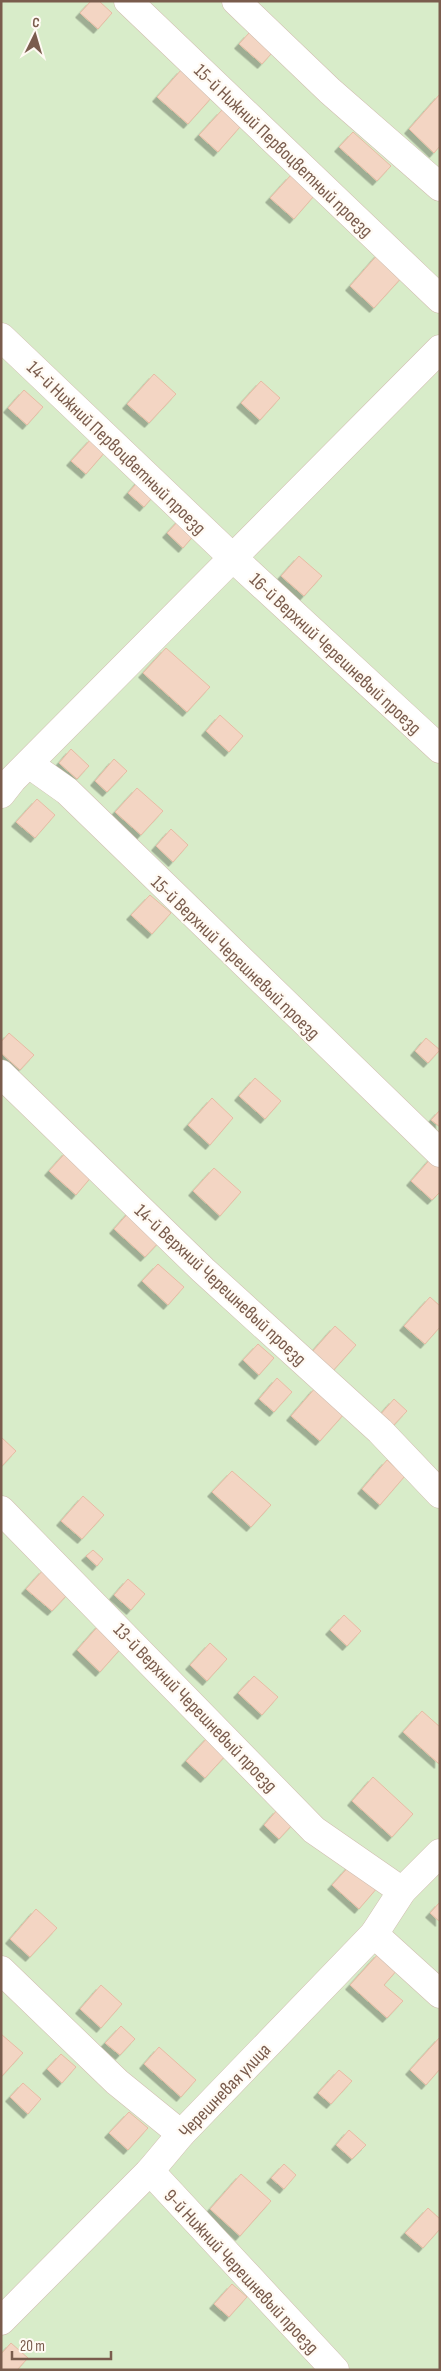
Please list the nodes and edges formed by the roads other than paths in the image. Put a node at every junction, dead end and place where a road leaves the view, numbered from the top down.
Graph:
1 (128, 1) edge
2 (236, 1) edge
3 (440, 187) edge
4 (440, 299) edge
5 (1, 337) edge
6 (440, 349) edge
7 (232, 557) junction
8 (440, 749) edge
9 (11, 777) edge
10 (1, 1074) edge
11 (440, 1153) edge
12 (440, 1494) edge
13 (1, 1510) edge
14 (440, 1853) edge
15 (402, 1891) junction
16 (374, 1934) junction
17 (1, 1970) edge
18 (440, 1994) edge
19 (181, 2134) junction
20 (150, 2171) junction
21 (1, 2321) edge
22 (335, 2370) edge

1 - 4 lane, 15-й Нижний Первоцветный проезд
2 - 3 lane
5 - 7 lane, 14-й Нижний Первоцветный проезд
6 - 7 lane
7 - 8 lane, 16-й Верхний Черешневый проезд
7 - 9 lane
9 - 11 lane, 15-й Верхний Черешневый проезд
10 - 12 lane, 14-й Верхний Черешневый проезд
13 - 15 lane, 13-й Верхний Черешневый проезд
14 - 15 lane, Черешневая улица
15 - 16 lane, Черешневая улица
16 - 18 lane
16 - 19 lane, Черешневая улица
17 - 19 lane
19 - 20 lane, Черешневая улица
20 - 21 lane, Черешневая улица
20 - 22 lane, 9-й Нижний Черешневый проезд

